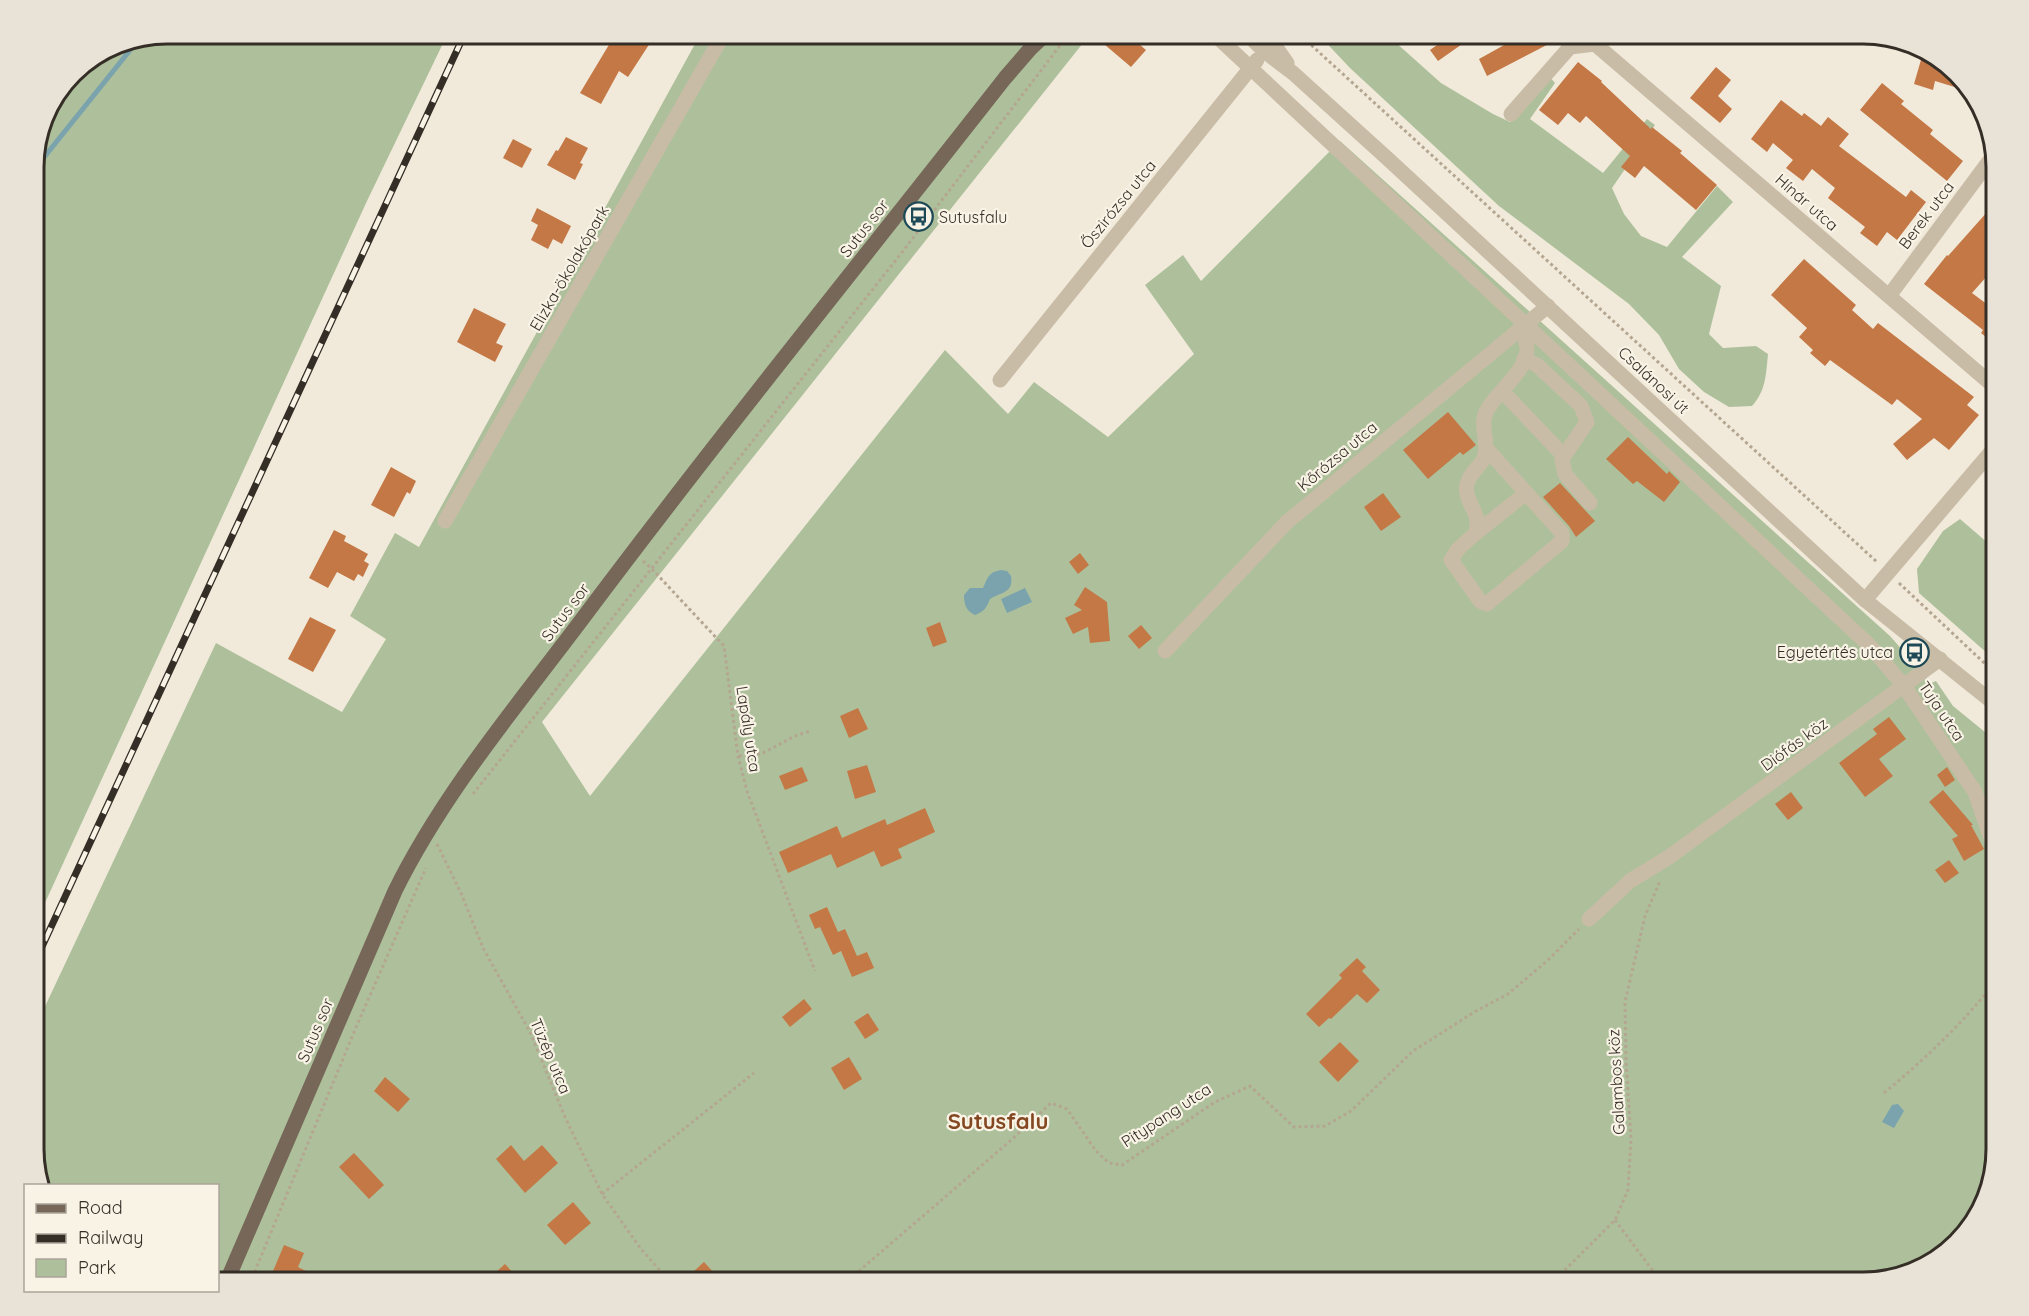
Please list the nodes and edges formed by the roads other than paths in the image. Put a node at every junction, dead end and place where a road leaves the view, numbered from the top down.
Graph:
1 (718, 44) edge
2 (1035, 44) edge
3 (1226, 44) edge
4 (1257, 44) edge
5 (1273, 44) edge
6 (1576, 44) edge
7 (1587, 44) edge
8 (1264, 51) junction
9 (1252, 67) junction
10 (1293, 73) junction
11 (1511, 114) dead end
12 (1986, 165) edge
13 (1888, 296) junction
14 (1548, 306) junction
15 (1522, 327) junction
16 (1524, 359) junction
17 (1986, 379) edge
18 (1000, 380) dead end
19 (1502, 391) junction
20 (1486, 448) junction
21 (1564, 456) junction
22 (1986, 458) edge
23 (1526, 493) junction
24 (1590, 503) dead end
25 (445, 521) dead end
26 (1476, 533) junction
27 (1865, 600) junction
28 (1165, 651) dead end
29 (1940, 659) junction
30 (1904, 686) junction
31 (1986, 697) edge
32 (1986, 824) edge
33 (1589, 919) road end
34 (230, 1273) edge

1 - 25 street, Elizka-ökolakópark
2 - 34 main road, Sutus sor
3 - 9 street, Tuja utca
4 - 8 street, Csalánosi út
5 - 10 street, Csalánosi út
6 - 11 street
7 - 13 street, Hínár utca
8 - 9 street, Őszirózsa utca
8 - 10 street, Csalánosi út
9 - 15 street, Tuja utca
9 - 18 street, Őszirózsa utca
10 - 14 street, Csalánosi út
12 - 13 street, Berek utca
13 - 17 street, Hínár utca
14 - 15 street, Kőrózsa utca
14 - 27 street, Csalánosi út
15 - 16 street
15 - 28 street, Kőrózsa utca
15 - 30 street, Tuja utca
16 - 19 street
16 - 21 street
19 - 20 street
19 - 21 street
20 - 23 street
20 - 26 street
21 - 24 street
22 - 27 street
23 - 26 street
23 - 26 street
27 - 29 street, Csalánosi út
29 - 30 street, Diófás köz
29 - 31 street, Csalánosi út
30 - 32 street, Tuja utca
30 - 33 street, Diófás köz

